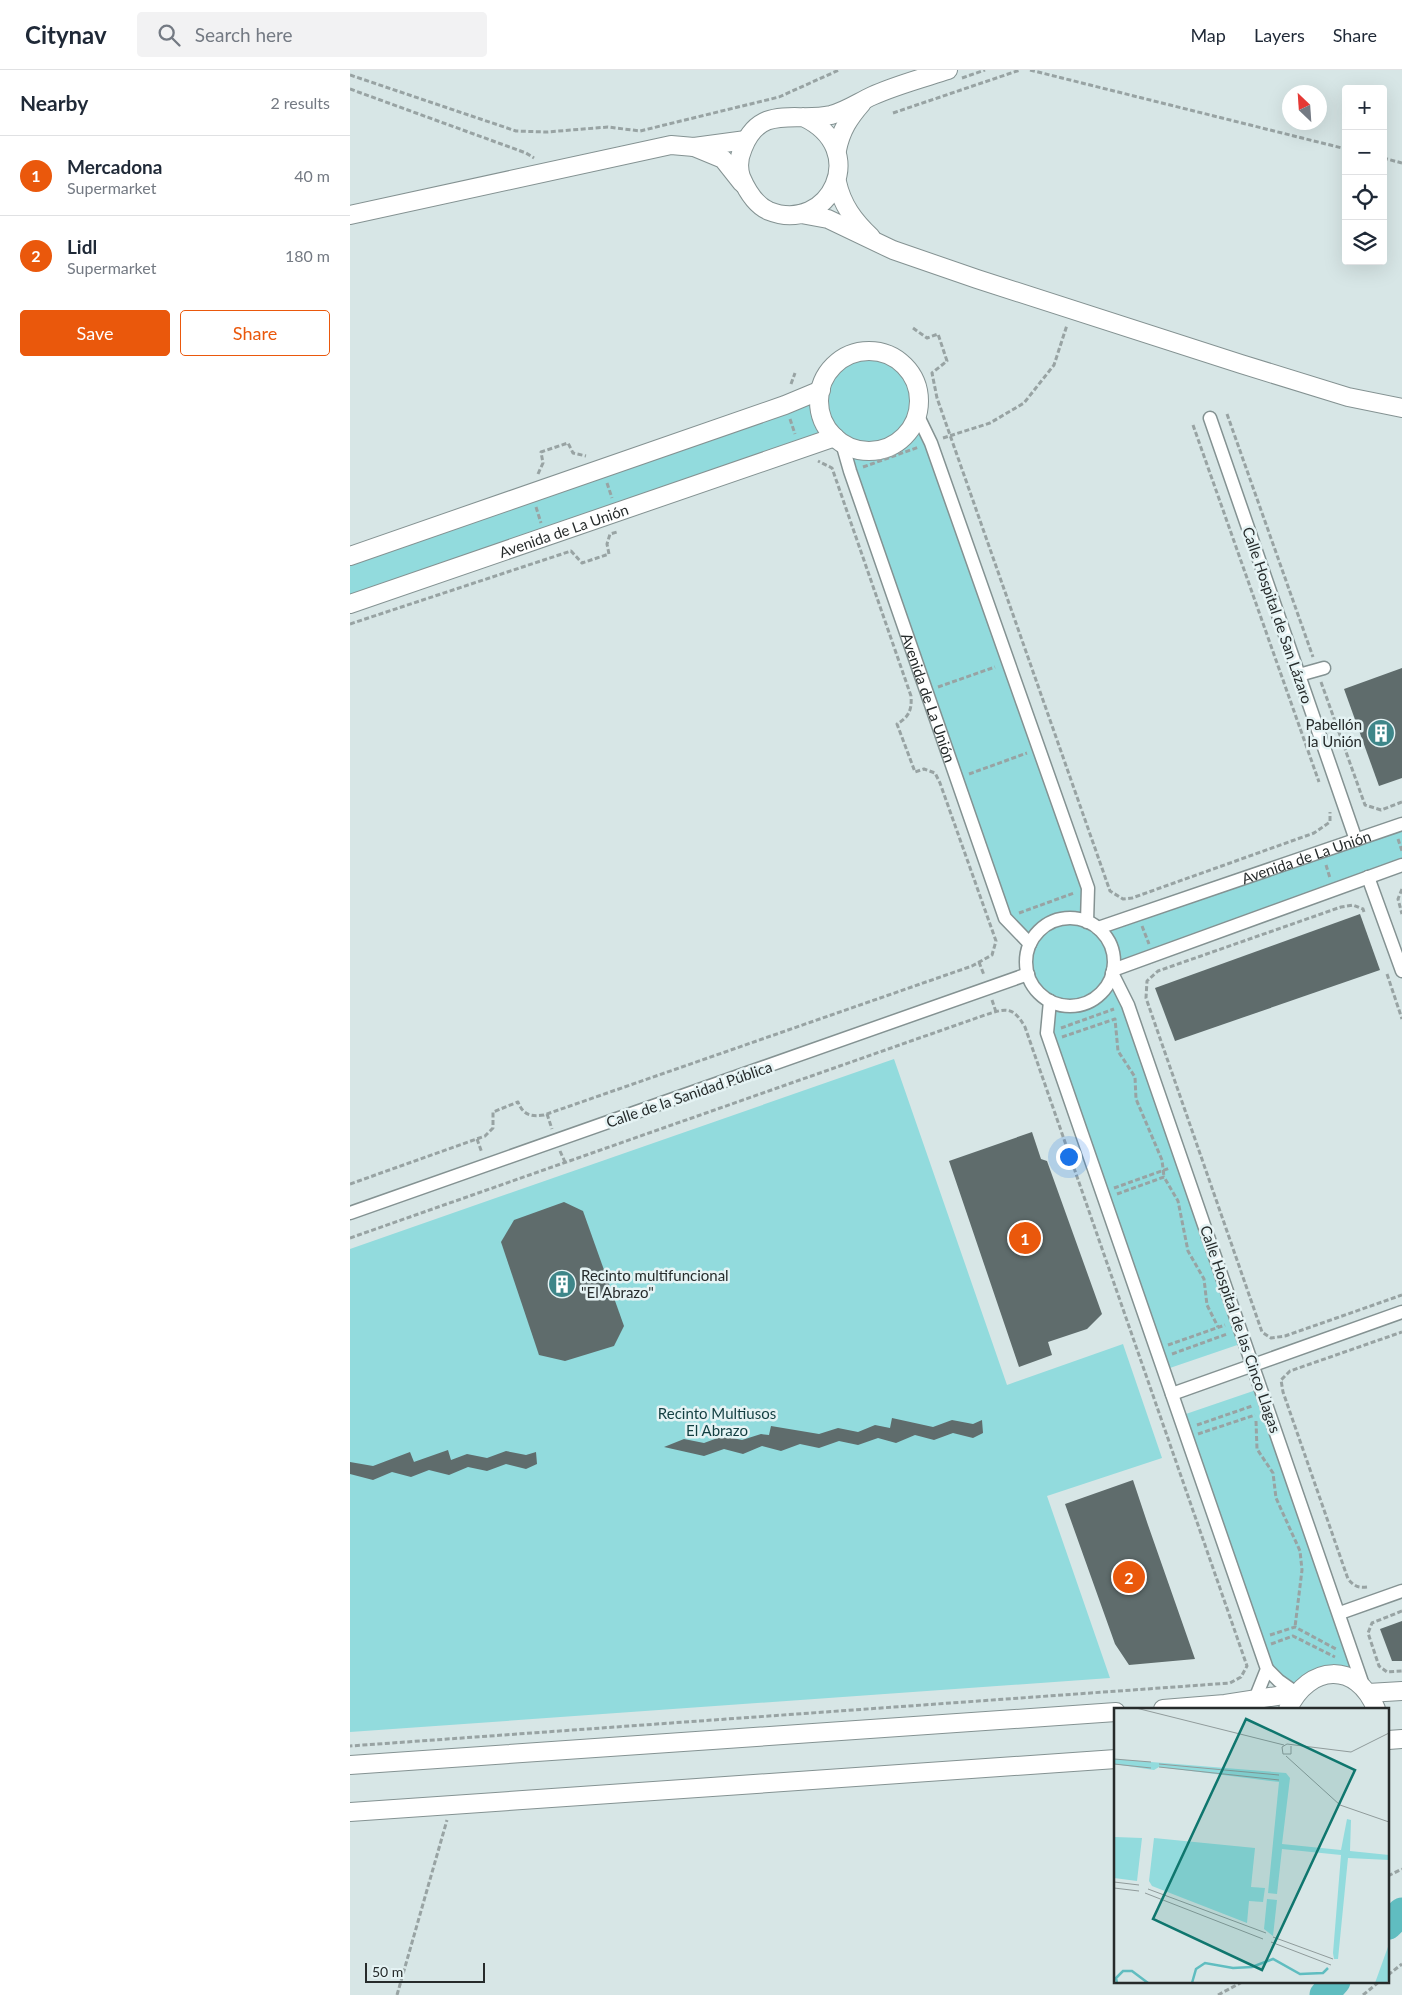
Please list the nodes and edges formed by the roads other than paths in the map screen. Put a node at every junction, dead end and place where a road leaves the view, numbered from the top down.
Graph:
1 (953, 75) edge
2 (864, 101) junction
3 (803, 117) junction
4 (746, 140) junction
5 (694, 147) junction
6 (837, 150) junction
7 (837, 182) junction
8 (745, 187) junction
9 (801, 214) junction
10 (350, 215) edge
11 (893, 250) junction
12 (821, 390) junction
13 (1402, 408) edge
14 (917, 414) junction
15 (1210, 418) dead end
16 (838, 440) junction
17 (350, 556) edge
18 (350, 604) edge
19 (1321, 669) road end
20 (1300, 675) junction
21 (1402, 824) edge
22 (1356, 840) junction
23 (1402, 865) edge
24 (1368, 878) junction
25 (1093, 925) junction
26 (1030, 944) junction
27 (1113, 971) junction
28 (1402, 971) edge
29 (1028, 974) junction
30 (1050, 1001) junction
31 (350, 1213) edge
32 (1402, 1312) edge
33 (1254, 1366) junction
34 (1172, 1394) junction
35 (1402, 1591) edge
36 (1340, 1613) junction
37 (1267, 1669) junction
38 (1366, 1690) junction
39 (1402, 1690) edge
40 (1296, 1693) junction
41 (1255, 1700) junction
42 (1175, 1708) edge
43 (1288, 1708) edge
44 (1375, 1708) edge
45 (1114, 1712) edge
46 (1114, 1760) edge
47 (350, 1765) edge
48 (350, 1812) edge

1 - 2 main road
2 - 3 main road
2 - 6 main road
3 - 4 main road
3 - 6 main road
4 - 5 main road
4 - 8 main road
5 - 8 main road
5 - 10 main road
6 - 7 main road
7 - 9 main road
7 - 11 main road
8 - 9 main road
9 - 11 main road
11 - 13 main road
12 - 14 main road
12 - 16 main road
12 - 17 main road
14 - 16 main road
14 - 25 street
15 - 20 street, Calle Hospital de San Lázaro
16 - 18 main road, Avenida de La Unión
16 - 26 street, Avenida de La Unión
19 - 20 street
20 - 22 street, Calle Hospital de San Lázaro
21 - 22 street, Avenida de La Unión
22 - 25 street, Avenida de La Unión
23 - 24 street
24 - 27 street
24 - 28 street
25 - 26 street
25 - 27 street
26 - 29 street
27 - 30 street
27 - 33 street, Calle Hospital de las Cinco Llagas
29 - 30 street
29 - 31 street, Calle de la Sanidad Pública
30 - 34 street
32 - 33 street
33 - 34 street
33 - 36 street, Calle Hospital de las Cinco Llagas
34 - 37 street
35 - 36 street
36 - 38 street, Calle Hospital de las Cinco Llagas
37 - 40 street
37 - 41 street
38 - 39 main road
38 - 40 main road
38 - 44 main road
40 - 41 main road
40 - 43 main road
41 - 42 main road
45 - 47 main road
46 - 48 main road

